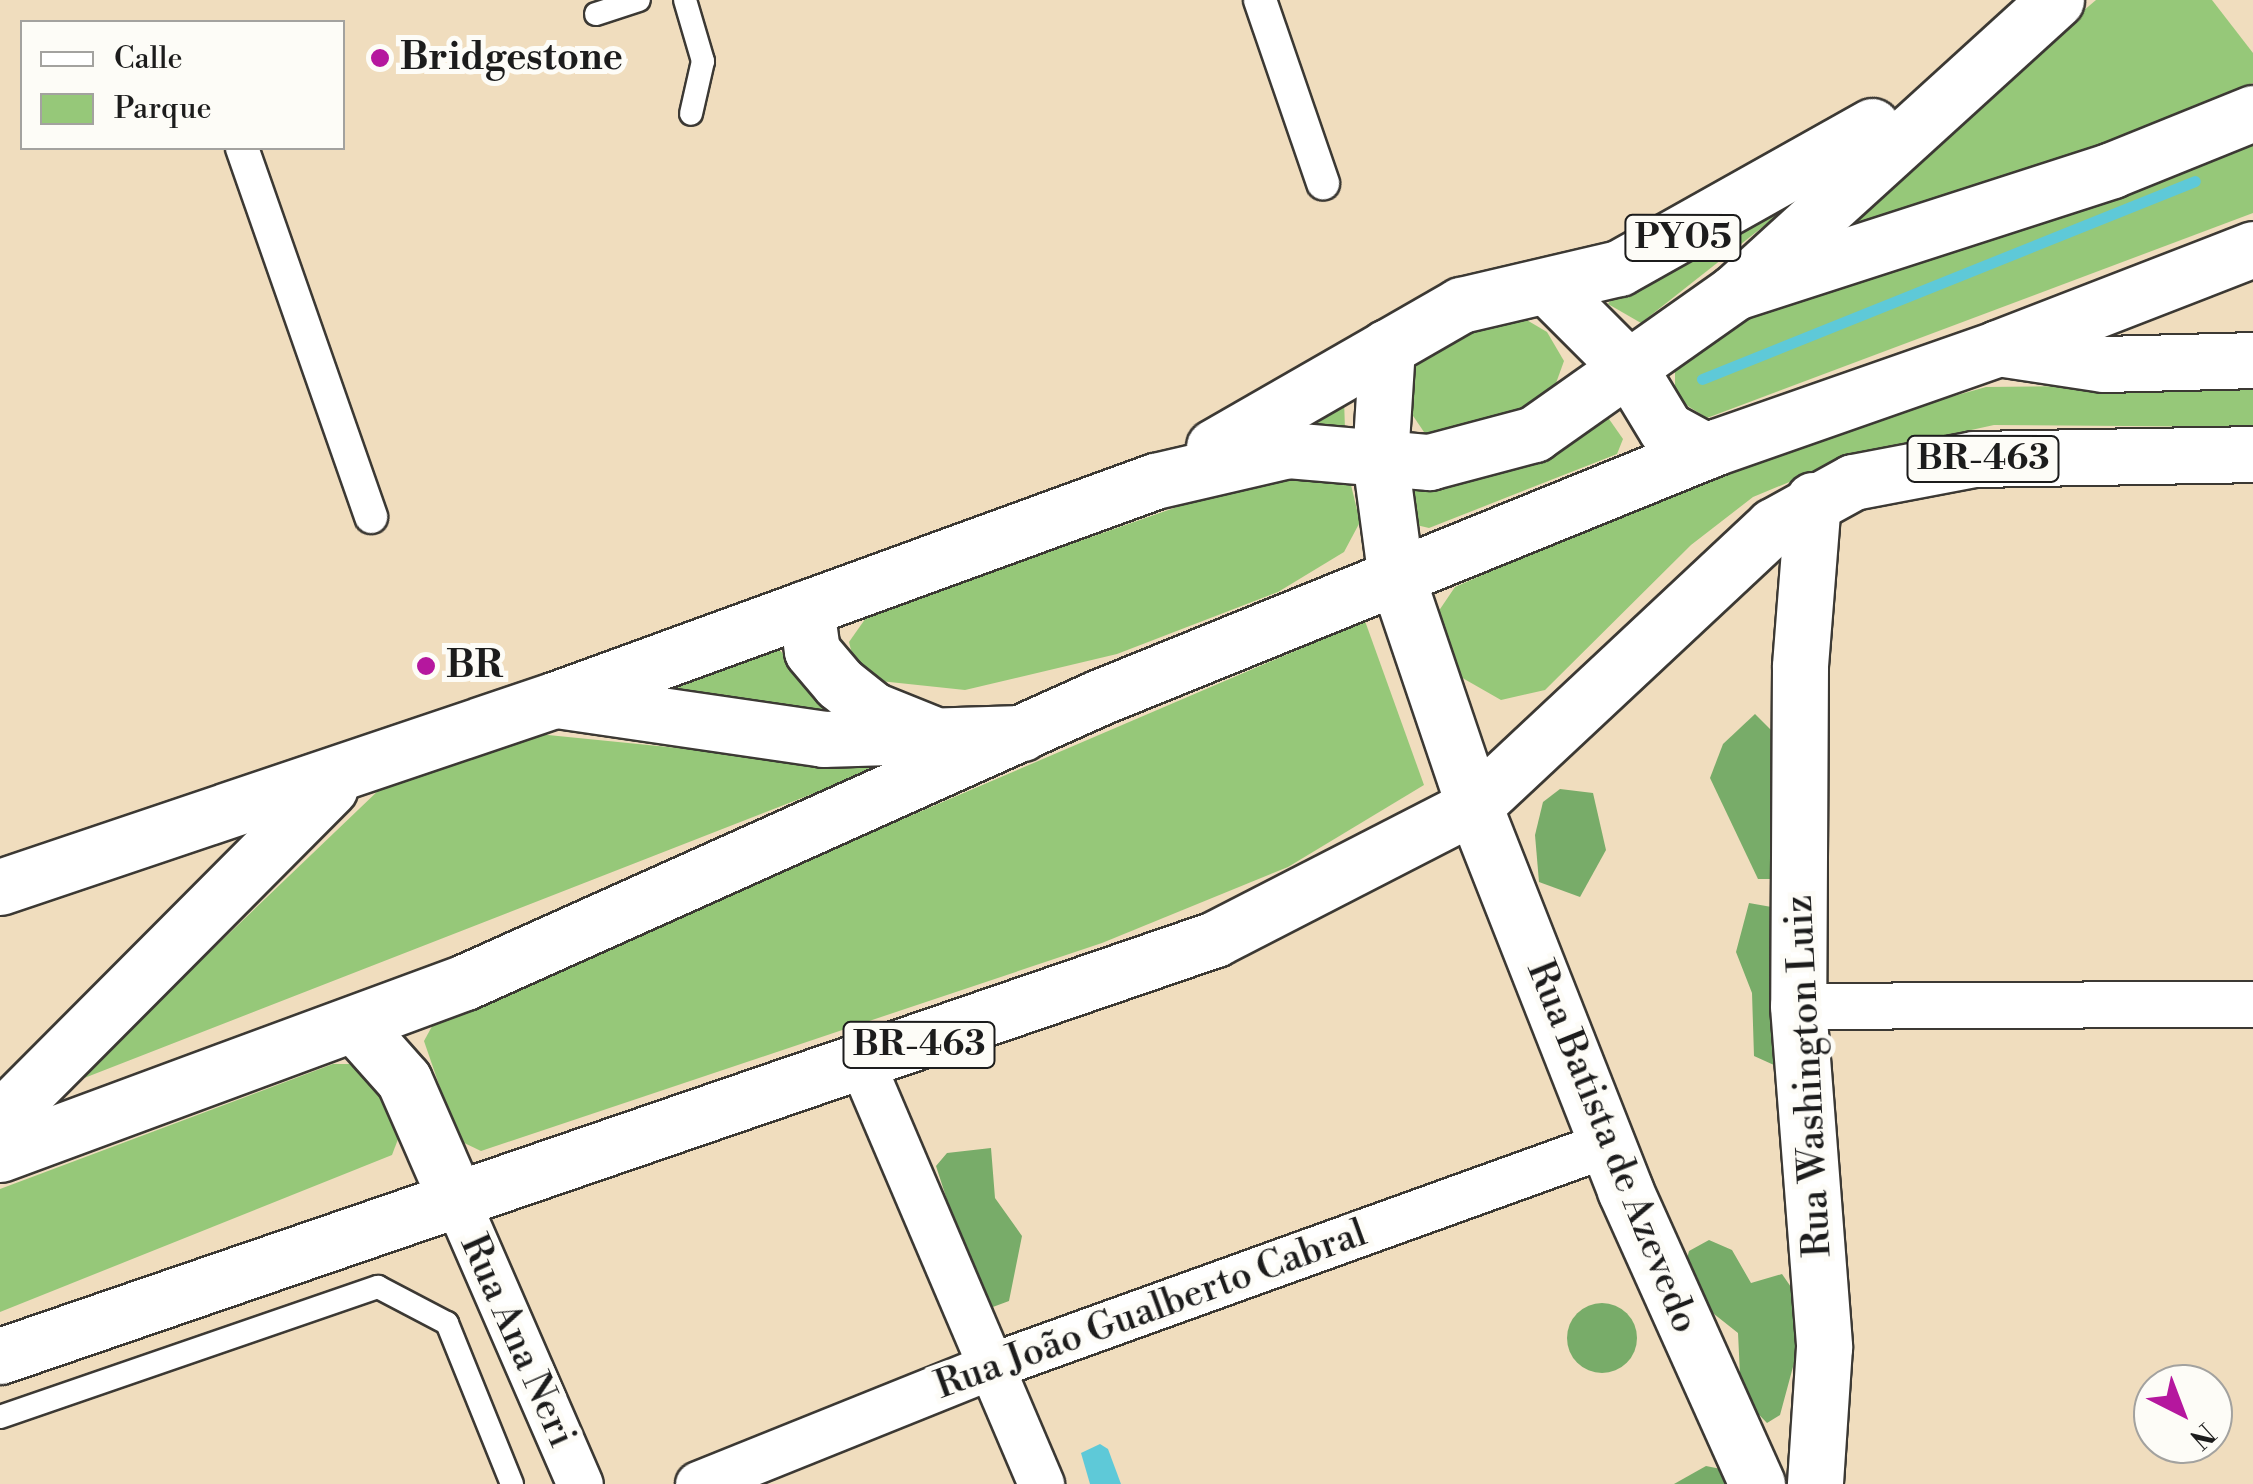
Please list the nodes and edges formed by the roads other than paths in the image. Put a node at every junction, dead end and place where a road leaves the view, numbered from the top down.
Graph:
1 (638, 0) edge
2 (685, 0) edge
3 (1260, 0) edge
4 (2056, 0) edge
5 (596, 14) dead end
6 (1961, 83) junction
7 (691, 114) dead end
8 (2253, 114) edge
9 (243, 150) edge
10 (1323, 183) dead end
11 (2253, 249) edge
12 (1548, 287) junction
13 (1735, 292) junction
14 (1387, 347) junction
15 (1998, 348) junction
16 (2253, 360) edge
17 (1629, 368) junction
18 (1706, 451) junction
19 (2253, 454) edge
20 (1380, 458) junction
21 (1155, 481) junction
22 (1813, 500) junction
23 (371, 517) dead end
24 (1739, 557) junction
25 (1394, 572) junction
26 (806, 608) junction
27 (1800, 667) junction
28 (554, 700) junction
29 (1437, 710) junction
30 (1573, 722) junction
31 (1022, 733) junction
32 (952, 739) junction
33 (352, 770) junction
34 (1474, 806) junction
35 (0, 887) edge
36 (2253, 1004) edge
37 (1798, 1006) junction
38 (356, 1026) junction
39 (862, 1064) junction
40 (0, 1119) edge
41 (1607, 1144) junction
42 (0, 1154) edge
43 (454, 1197) junction
44 (0, 1356) edge
45 (992, 1366) junction
46 (0, 1417) edge
47 (512, 1484) edge
48 (580, 1484) edge
49 (698, 1484) edge
50 (1041, 1484) edge
51 (1757, 1484) edge
52 (1815, 1484) edge

1 - 5 lane
2 - 7 lane
3 - 10 street
4 - 6 main road, PY05
6 - 12 main road, PY05
6 - 13 main road, PY05
8 - 13 main road
9 - 23 street
11 - 15 main road
12 - 14 main road, PY05
12 - 17 main road
13 - 17 main road, PY05
14 - 20 main road, Rua Batista de Azevedo
14 - 21 main road
15 - 16 main road, BR-463
15 - 18 main road, BR-463
17 - 18 main road
17 - 20 main road, PY05
18 - 25 main road, BR-463
19 - 22 main road, BR-463
20 - 21 main road
20 - 25 main road, Rua Batista de Azevedo
21 - 26 main road
22 - 24 main road, BR-463
22 - 27 main road, Rua Washington Luiz
24 - 27 main road, Rua Washington Luiz
24 - 30 main road, BR-463
25 - 29 main road, Rua Batista de Azevedo
25 - 31 main road, BR-463
26 - 28 main road
26 - 32 main road
27 - 37 main road, Rua Washington Luiz
28 - 32 main road
28 - 33 main road
29 - 30 main road
29 - 34 main road, Rua Batista de Azevedo
30 - 34 main road, BR-463
31 - 32 main road
31 - 38 main road, BR-463
33 - 35 main road
33 - 40 main road
34 - 39 main road, BR-463
34 - 41 main road, Rua Batista de Azevedo
36 - 37 street
37 - 52 main road, Rua Washington Luiz
38 - 42 main road, BR-463
38 - 43 main road
39 - 43 main road, BR-463
39 - 45 street
41 - 45 street, Rua João Gualberto Cabral
41 - 51 main road, Rua Batista de Azevedo
43 - 44 main road, BR-463
43 - 48 street, Rua Ana Neri
45 - 49 street, Rua João Gualberto Cabral
45 - 50 street
46 - 47 lane

